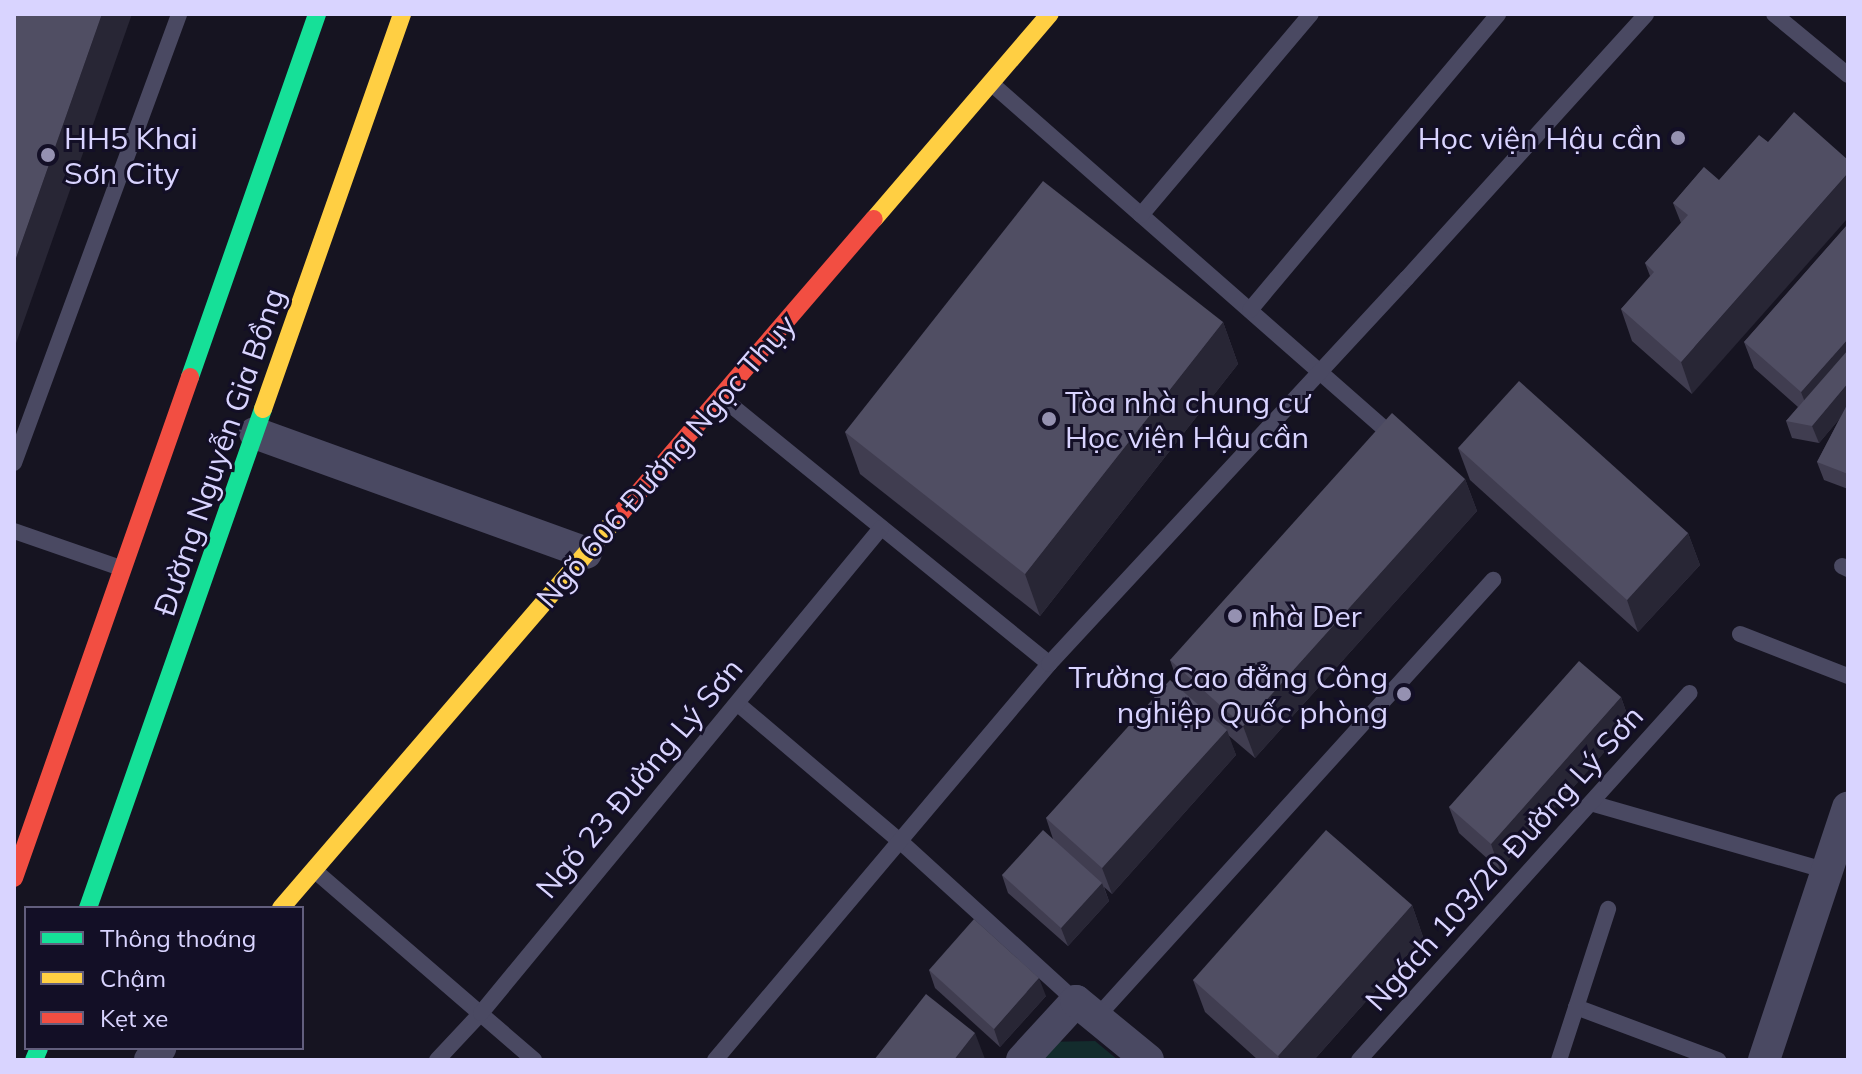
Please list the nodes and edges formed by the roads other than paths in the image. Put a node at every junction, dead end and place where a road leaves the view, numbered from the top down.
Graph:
1 (179, 14) edge
2 (317, 14) edge
3 (402, 14) edge
4 (1050, 14) edge
5 (1311, 14) edge
6 (1498, 14) edge
7 (1646, 14) edge
8 (1774, 14) edge
9 (1848, 75) edge
10 (991, 83) junction
11 (1141, 215) junction
12 (1250, 310) junction
13 (1320, 373) junction
14 (721, 397) junction
15 (255, 433) junction
16 (1397, 439) edge
17 (14, 463) edge
18 (881, 528) junction
19 (14, 531) edge
20 (586, 553) junction
21 (122, 569) junction
22 (1493, 580) dead end
23 (1740, 634) dead end
24 (1049, 664) junction
25 (1848, 676) edge
26 (1690, 693) dead end
27 (738, 704) junction
28 (1594, 804) junction
29 (1848, 808) edge
30 (901, 842) junction
31 (314, 870) junction
32 (1838, 875) edge
33 (14, 878) edge
34 (89, 906) edge
35 (283, 906) edge
36 (1608, 909) dead end
37 (1576, 1007) junction
38 (1085, 1010) junction
39 (481, 1013) junction
40 (437, 1060) edge
41 (534, 1060) edge
42 (715, 1060) edge
43 (1022, 1060) edge
44 (1148, 1060) edge
45 (1359, 1060) edge
46 (1559, 1060) edge
47 (1718, 1060) edge
48 (1764, 1060) edge

1 - 17 lane
2 - 21 main road, Đường Nguyễn Gia Bồng
3 - 15 main road, Đường Nguyễn Gia Bồng
4 - 10 main road, Ngõ 606 Đường Ngọc Thụy
5 - 11 lane
6 - 12 lane
7 - 13 lane
8 - 9 lane
10 - 11 lane
10 - 14 main road, Ngõ 606 Đường Ngọc Thụy
11 - 12 lane
12 - 13 lane
13 - 16 lane
13 - 24 lane
14 - 18 lane
14 - 20 main road, Ngõ 606 Đường Ngọc Thụy
15 - 20 street
15 - 34 main road, Đường Nguyễn Gia Bồng
18 - 24 lane
18 - 27 lane, Ngõ 23 Đường Lý Sơn
19 - 21 lane
20 - 31 main road, Ngõ 606 Đường Ngọc Thụy
21 - 33 main road, Đường Nguyễn Gia Bồng
22 - 38 lane
23 - 25 lane
24 - 30 lane
26 - 28 lane, Ngách 103/20 Đường Lý Sơn
27 - 30 lane
27 - 39 lane, Ngõ 23 Đường Lý Sơn
28 - 32 lane
28 - 45 lane, Ngách 103/20 Đường Lý Sơn
29 - 32 street
30 - 38 lane
30 - 42 lane
31 - 35 main road, Ngõ 606 Đường Ngọc Thụy
31 - 39 lane
32 - 48 street
36 - 37 lane
37 - 46 lane
37 - 47 lane
38 - 43 street
38 - 44 street
39 - 40 lane, Ngõ 23 Đường Lý Sơn
39 - 41 lane

